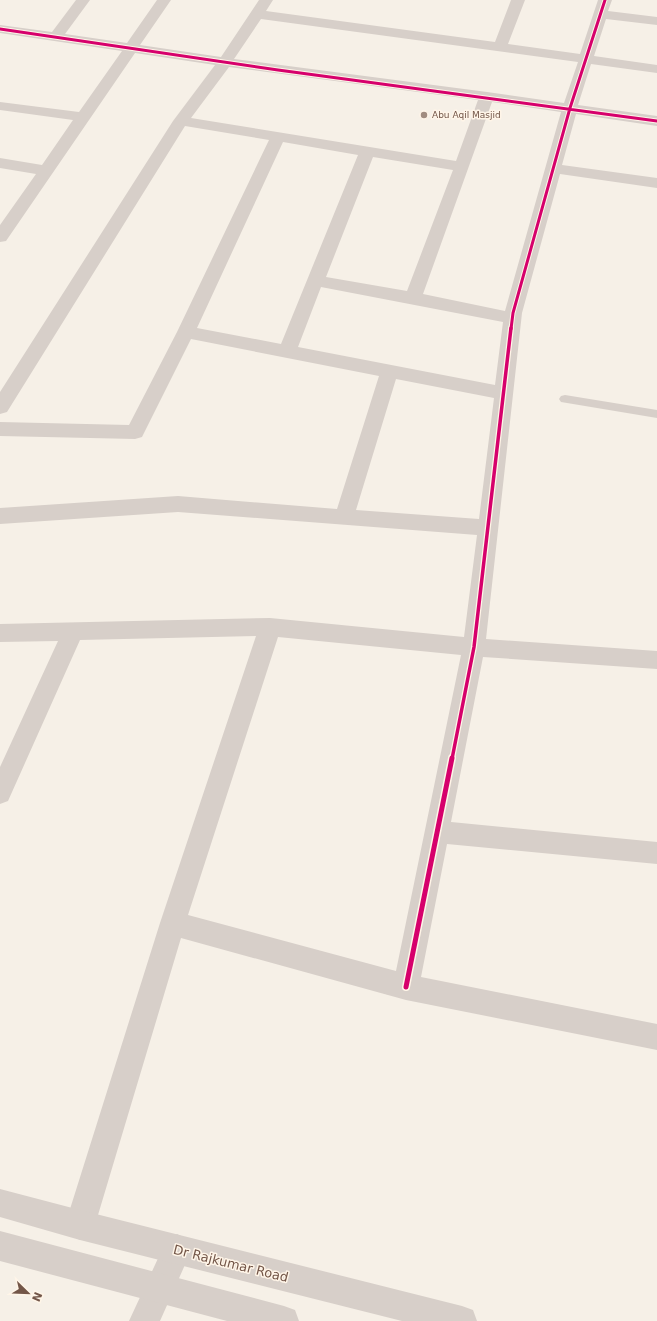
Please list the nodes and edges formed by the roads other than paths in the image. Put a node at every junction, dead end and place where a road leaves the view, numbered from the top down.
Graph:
1 (84, 0) edge
2 (164, 0) edge
3 (266, 0) edge
4 (513, 1) edge
5 (603, 7) edge
6 (257, 14) junction
7 (657, 21) edge
8 (0, 29) edge
9 (55, 37) junction
10 (132, 47) junction
11 (500, 48) junction
12 (586, 58) junction
13 (224, 62) junction
14 (657, 69) edge
15 (487, 96) junction
16 (0, 106) edge
17 (570, 108) junction
18 (84, 117) junction
19 (181, 121) junction
20 (657, 122) edge
21 (278, 137) junction
22 (368, 152) junction
23 (0, 164) edge
24 (462, 167) junction
25 (554, 168) junction
26 (46, 170) junction
27 (657, 183) edge
28 (2, 229) edge
29 (317, 281) junction
30 (413, 298) junction
31 (512, 318) junction
32 (186, 332) junction
33 (287, 352) junction
34 (389, 372) junction
35 (502, 393) junction
36 (565, 399) dead end
37 (0, 407) edge
38 (657, 414) edge
39 (0, 429) edge
40 (0, 516) edge
41 (344, 516) junction
42 (488, 528) junction
43 (270, 627) junction
44 (73, 631) junction
45 (0, 633) edge
46 (474, 647) junction
47 (657, 660) edge
48 (0, 793) edge
49 (437, 832) junction
50 (657, 853) edge
51 (173, 923) junction
52 (406, 987) junction
53 (657, 1037) edge
54 (0, 1203) edge
55 (80, 1225) junction
56 (0, 1246) edge
57 (176, 1249) junction
58 (159, 1288) junction
59 (144, 1321) edge
60 (284, 1321) edge
61 (462, 1321) edge

1 - 9 street
2 - 10 street
3 - 6 street
4 - 11 street
5 - 7 street
5 - 12 street
6 - 11 street
6 - 13 street
8 - 9 street
9 - 10 street
10 - 13 street
10 - 18 street
11 - 12 street
12 - 14 street
12 - 17 street
13 - 15 street
13 - 19 street
15 - 17 street
15 - 24 street
16 - 18 street
17 - 20 street
17 - 25 street
18 - 26 street
19 - 21 street
19 - 37 street
21 - 22 street
21 - 32 street
22 - 24 street
22 - 29 street
23 - 26 street
24 - 30 street
25 - 27 street
25 - 31 street
26 - 28 street
29 - 30 street
29 - 33 street
30 - 31 street
31 - 35 street
32 - 33 street
32 - 39 street
33 - 34 street
34 - 35 street
34 - 41 street
35 - 42 street
36 - 38 lane
40 - 41 street
41 - 42 street
42 - 46 street
43 - 44 street
43 - 46 street
43 - 51 street
44 - 45 street
44 - 48 street
46 - 47 street
46 - 49 street
49 - 50 street
49 - 52 street
51 - 52 street
51 - 55 street
52 - 53 street
54 - 55 street, Dr Rajkumar Road
55 - 57 street, Dr Rajkumar Road
56 - 58 street
57 - 58 street
57 - 61 street, Dr Rajkumar Road
58 - 59 street
58 - 60 street

